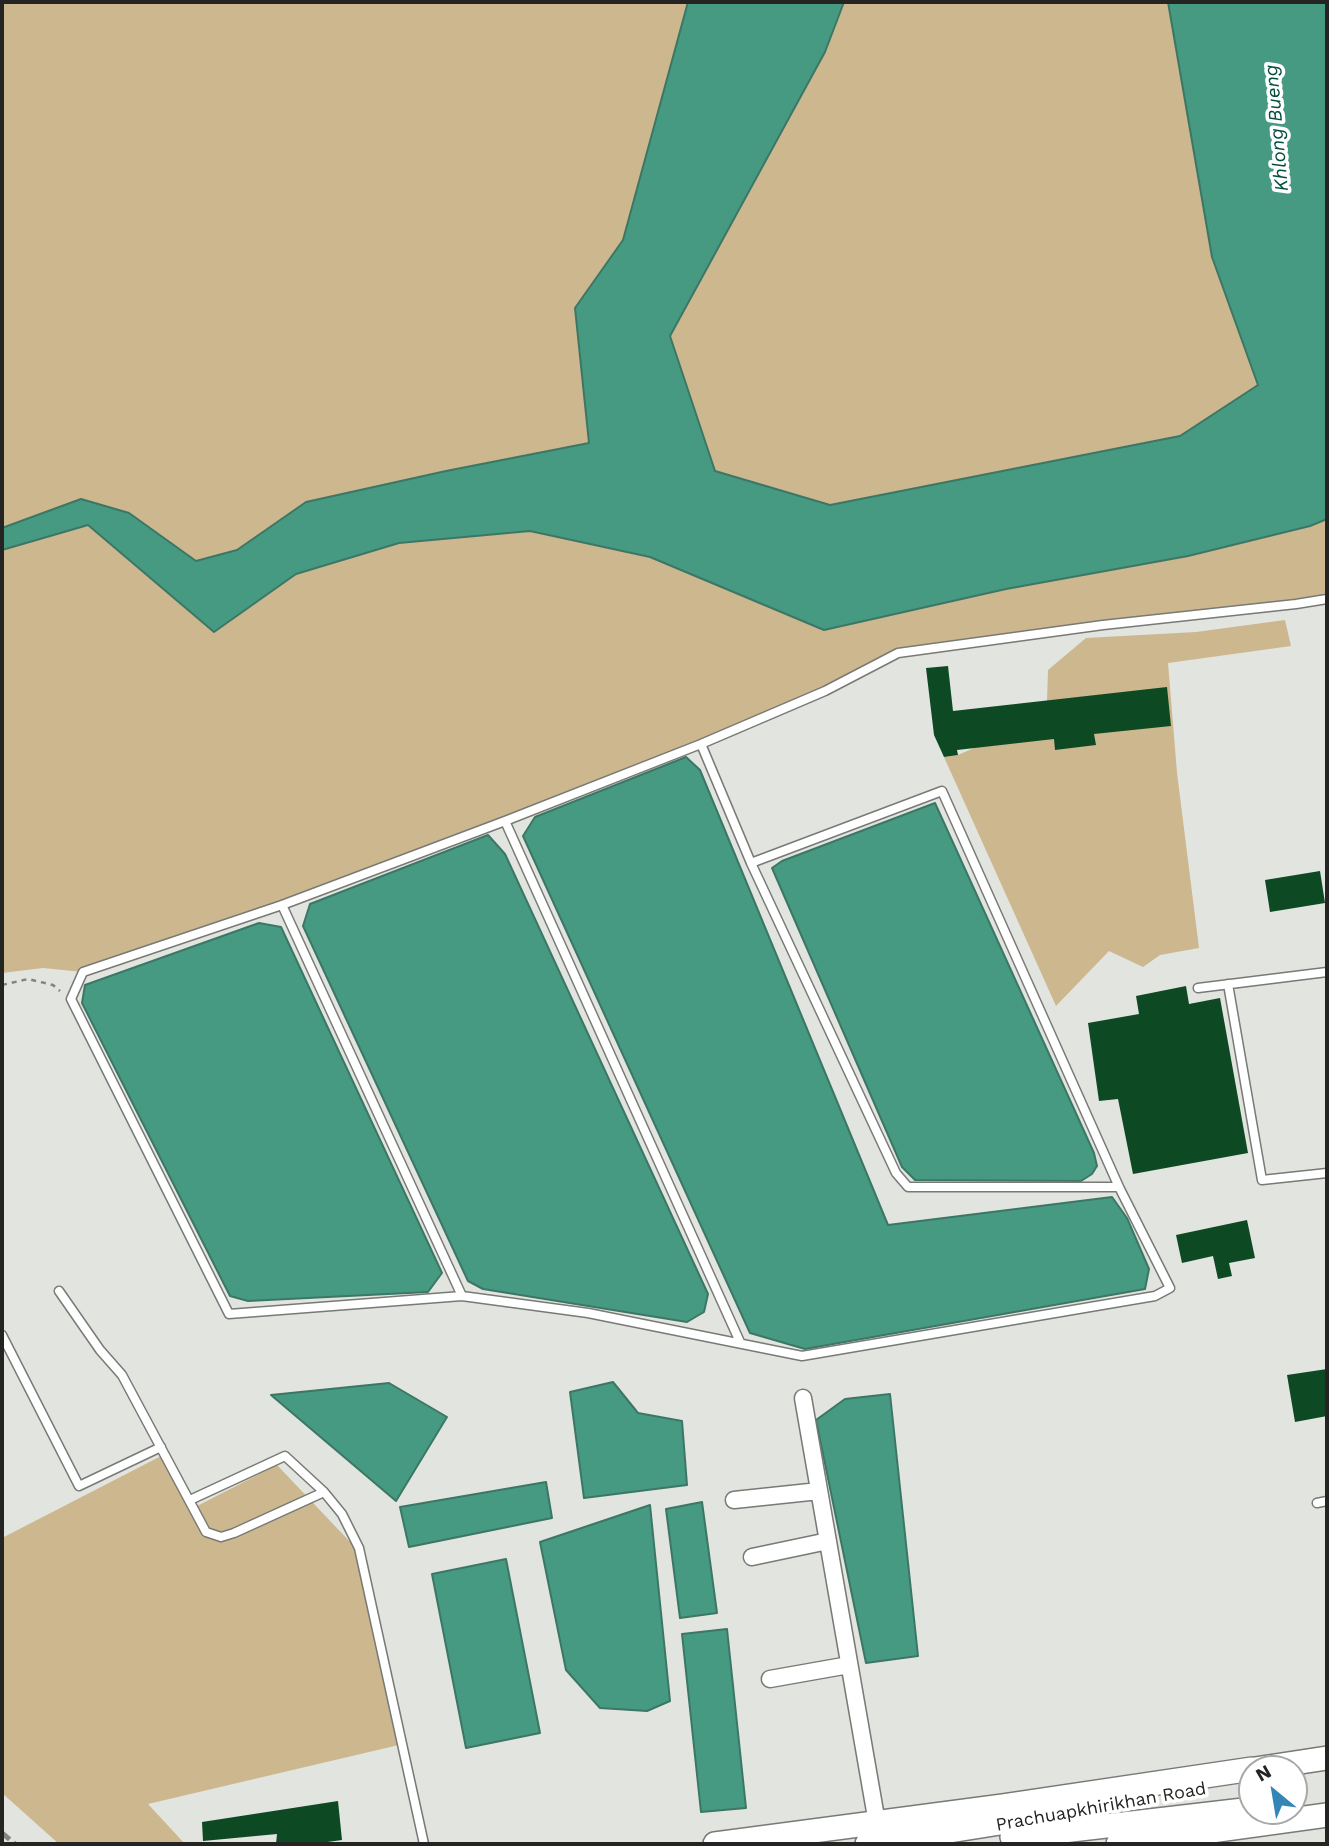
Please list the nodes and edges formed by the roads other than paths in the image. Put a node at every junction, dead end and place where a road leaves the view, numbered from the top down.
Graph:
1 (1327, 599) edge
2 (701, 744) junction
3 (505, 821) junction
4 (751, 863) junction
5 (282, 905) junction
6 (1327, 972) edge
7 (1228, 984) junction
8 (1198, 988) dead end
9 (1327, 1173) edge
10 (1119, 1187) junction
11 (59, 1291) dead end
12 (462, 1296) junction
13 (2, 1335) edge
14 (740, 1342) junction
15 (803, 1398) dead end
16 (161, 1447) junction
17 (819, 1491) junction
18 (324, 1492) junction
19 (190, 1500) junction
20 (734, 1500) dead end
21 (1327, 1501) edge
22 (1317, 1503) dead end
23 (828, 1541) junction
24 (752, 1557) dead end
25 (849, 1665) junction
26 (770, 1679) dead end
27 (1327, 1758) edge
28 (1308, 1761) edge
29 (1327, 1768) edge
30 (1238, 1771) edge
31 (1308, 1771) edge
32 (1238, 1783) edge
33 (1327, 1800) edge
34 (1308, 1802) edge
35 (1238, 1811) edge
36 (1327, 1815) edge
37 (877, 1823) junction
38 (424, 1844) edge
39 (715, 1844) edge
40 (867, 1844) edge
41 (960, 1844) edge
42 (1118, 1844) edge

1 - 2 lane
2 - 3 lane
2 - 4 lane
3 - 5 lane
3 - 14 lane
4 - 10 lane
4 - 10 lane
5 - 12 lane
5 - 12 lane
6 - 7 lane
7 - 8 lane
7 - 9 lane
10 - 14 lane
11 - 16 lane
12 - 14 lane
13 - 16 lane
15 - 17 street
16 - 19 lane
17 - 20 street
17 - 23 street
18 - 19 lane
18 - 19 lane
18 - 38 lane
21 - 22 lane
23 - 24 street
23 - 25 street
25 - 26 street
25 - 37 street
27 - 28 main road
29 - 31 main road
30 - 37 main road
32 - 40 main road, Prachuapkhirikhan Road
33 - 34 main road
35 - 41 main road, Prachuapkhirikhan Road
36 - 42 main road
37 - 39 main road

